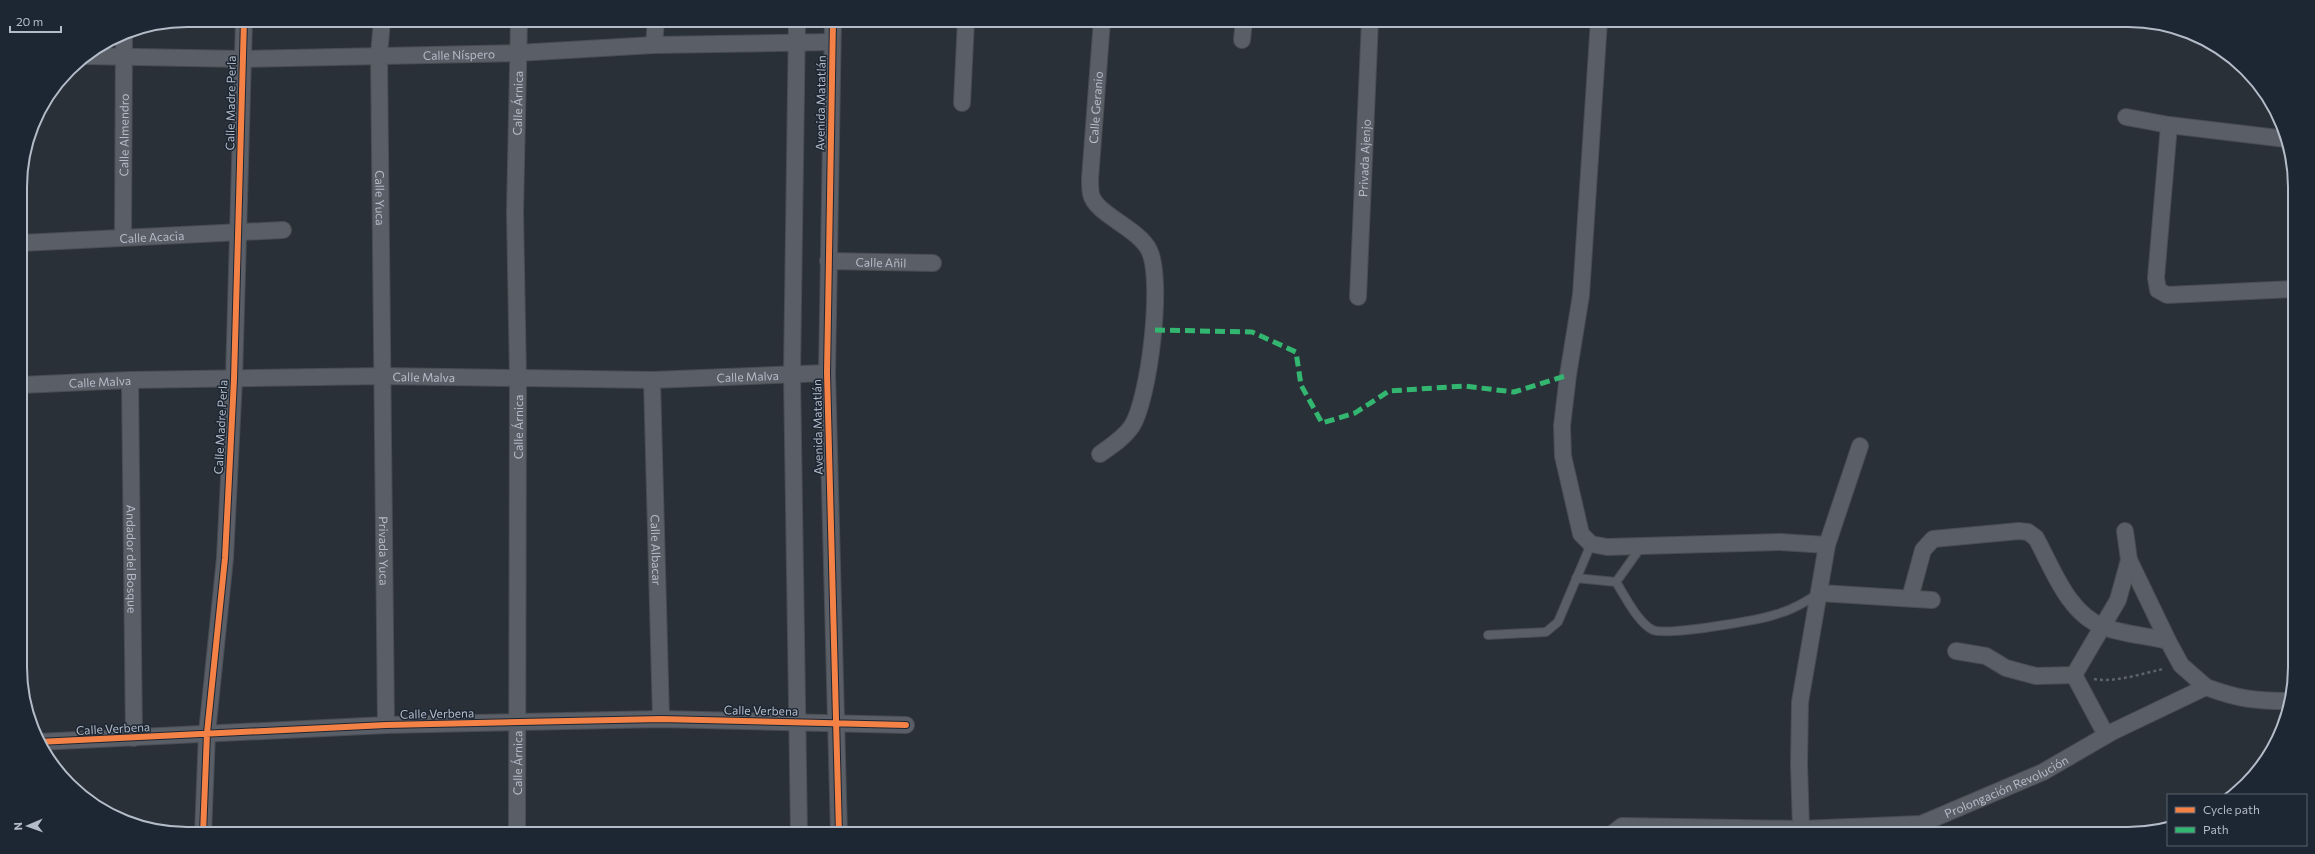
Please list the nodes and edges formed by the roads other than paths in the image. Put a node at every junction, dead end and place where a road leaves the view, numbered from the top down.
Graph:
1 (244, 27) edge
2 (382, 27) edge
3 (519, 27) edge
4 (655, 27) edge
5 (796, 27) edge
6 (833, 27) edge
7 (966, 27) edge
8 (1101, 27) edge
9 (1243, 27) edge
10 (1370, 27) edge
11 (1599, 27) edge
12 (124, 40) edge
13 (1242, 40) dead end
14 (832, 42) junction
15 (795, 43) junction
16 (654, 45) junction
17 (517, 53) junction
18 (380, 55) junction
19 (95, 56) edge
20 (123, 56) junction
21 (242, 59) junction
22 (962, 103) dead end
23 (2126, 117) dead end
24 (2169, 125) junction
25 (2281, 138) edge
26 (239, 230) junction
27 (283, 230) dead end
28 (123, 237) junction
29 (27, 243) edge
30 (828, 261) junction
31 (933, 263) dead end
32 (2288, 288) edge
33 (1358, 297) dead end
34 (827, 373) junction
35 (792, 374) junction
36 (383, 376) junction
37 (518, 378) junction
38 (234, 379) junction
39 (130, 380) junction
40 (652, 380) junction
41 (27, 385) edge
42 (1860, 446) dead end
43 (1100, 454) dead end
44 (2125, 531) dead end
45 (1591, 544) junction
46 (1827, 545) junction
47 (1642, 546) junction
48 (2129, 560) junction
49 (1576, 578) junction
50 (1616, 582) junction
51 (1820, 593) junction
52 (1910, 598) junction
53 (1932, 600) dead end
54 (2104, 627) junction
55 (1488, 635) dead end
56 (2168, 641) junction
57 (1956, 651) dead end
58 (2074, 674) junction
59 (2206, 687) junction
60 (2285, 700) edge
61 (661, 719) junction
62 (517, 722) junction
63 (797, 722) junction
64 (836, 723) junction
65 (906, 725) dead end
66 (386, 726) junction
67 (207, 733) junction
68 (2106, 735) junction
69 (134, 738) junction
70 (46, 742) edge
71 (203, 827) edge
72 (517, 827) edge
73 (799, 827) edge
74 (839, 827) edge
75 (1621, 827) edge
76 (1641, 827) edge
77 (1801, 827) edge
78 (1849, 827) edge

1 - 21 street, Calle Madre Perla
2 - 18 street, Calle Yuca
3 - 17 street, Calle Árnica
4 - 16 street
5 - 15 street, Avenida Matatlán
6 - 14 street, Avenida Matatlán
7 - 22 street
8 - 43 street, Calle Geranio
9 - 13 street
10 - 33 street, Privada Ajenjo
11 - 45 street
12 - 20 street, Calle Almendro
14 - 15 street, Calle Níspero
14 - 30 street, Avenida Matatlán
15 - 16 street, Calle Níspero
15 - 35 street, Avenida Matatlán
16 - 17 street, Calle Níspero
17 - 18 street, Calle Níspero
17 - 37 street, Calle Árnica
18 - 21 street, Calle Níspero
18 - 36 street, Calle Yuca
19 - 20 street, Calle Níspero
20 - 21 street, Calle Níspero
20 - 28 street, Calle Almendro
21 - 26 street, Calle Madre Perla
23 - 24 street
24 - 25 street
24 - 32 street
26 - 27 street, Calle Acacia
26 - 28 street, Calle Acacia
26 - 38 street, Calle Madre Perla
28 - 29 street, Calle Acacia
30 - 31 street, Calle Añil
30 - 34 street, Avenida Matatlán
34 - 35 street, Calle Malva
34 - 64 street, Avenida Matatlán
35 - 40 street, Calle Malva
35 - 63 street, Avenida Matatlán
36 - 37 street, Calle Malva
36 - 38 street, Calle Malva
36 - 66 street, Privada Yuca
37 - 40 street, Calle Malva
37 - 62 street, Calle Árnica
38 - 39 street, Calle Malva
38 - 67 street, Calle Madre Perla
39 - 41 street, Calle Malva
39 - 69 street, Andador del Bosque
40 - 61 street, Calle Albacar
42 - 46 street
44 - 48 street
45 - 47 street
45 - 49 lane
46 - 47 street
46 - 51 street
47 - 50 lane
48 - 54 street
48 - 56 street
49 - 50 lane
49 - 55 lane
50 - 51 lane
51 - 52 street
51 - 77 street
52 - 53 street
52 - 54 street
54 - 56 street
54 - 58 street
56 - 59 street
57 - 58 street
58 - 68 street
59 - 60 street
59 - 68 street, Prolongación Revolución
61 - 62 street, Calle Verbena
61 - 63 street, Calle Verbena
62 - 66 street, Calle Verbena
62 - 72 street, Calle Árnica
63 - 64 street, Calle Verbena
63 - 73 street, Avenida Matatlán
64 - 65 street, Calle Verbena
64 - 74 street, Avenida Matatlán
66 - 67 street, Calle Verbena
67 - 69 street, Calle Verbena
67 - 71 street, Calle Madre Perla
68 - 78 street, Prolongación Revolución
69 - 70 street, Calle Verbena
75 - 76 street, Prolongación Revolución

